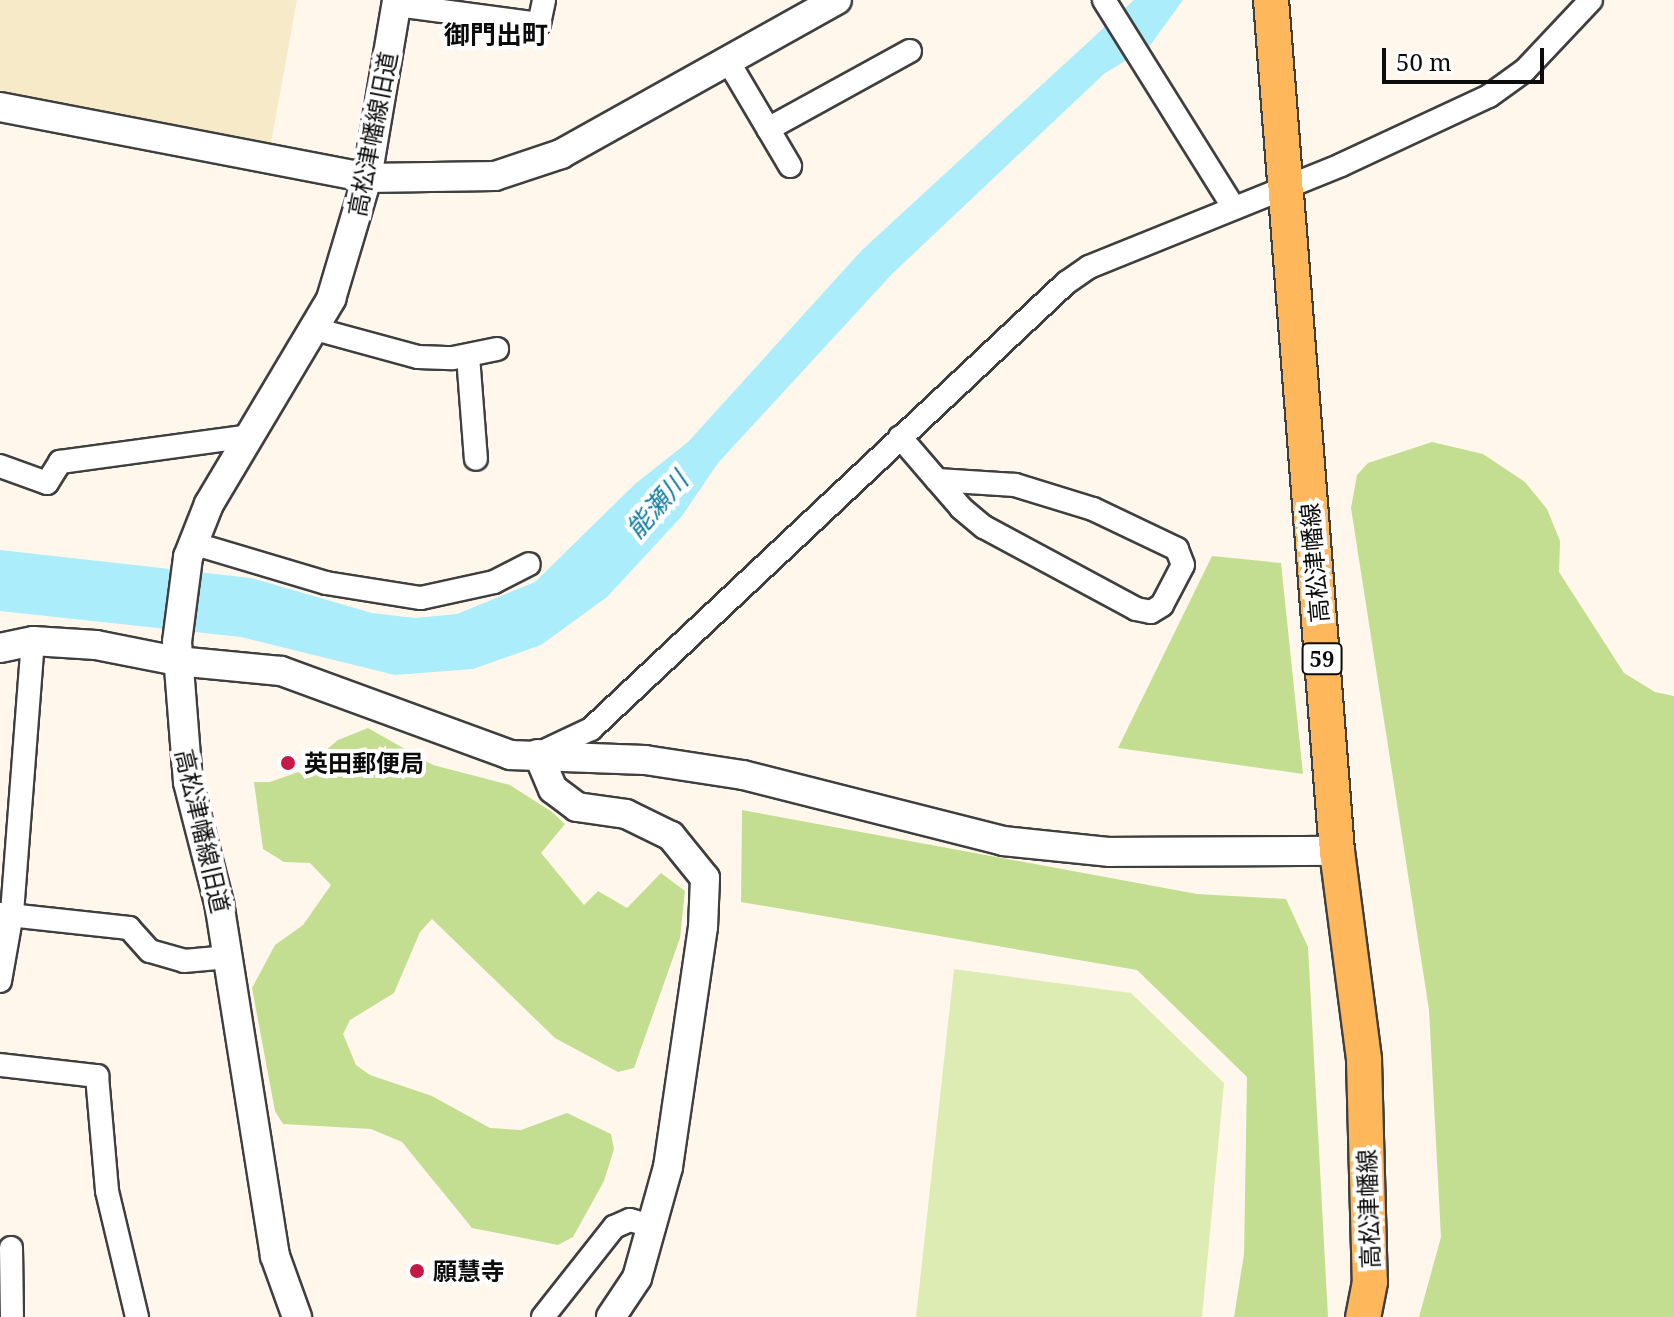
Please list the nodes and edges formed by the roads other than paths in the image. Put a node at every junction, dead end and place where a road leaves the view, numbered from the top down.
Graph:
1 (544, 0) edge
2 (837, 0) edge
3 (1104, 0) edge
4 (1271, 0) edge
5 (1591, 0) edge
6 (397, 2) edge
7 (910, 51) dead end
8 (728, 61) junction
9 (0, 107) edge
10 (768, 129) junction
11 (790, 166) dead end
12 (367, 178) junction
13 (1283, 187) junction
14 (1232, 205) junction
15 (315, 329) junction
16 (497, 349) dead end
17 (468, 356) junction
18 (251, 436) junction
19 (900, 437) junction
20 (476, 459) dead end
21 (0, 466) edge
22 (937, 480) junction
23 (190, 550) junction
24 (529, 564) dead end
25 (33, 641) junction
26 (0, 648) edge
27 (177, 652) junction
28 (538, 754) junction
29 (1337, 851) junction
30 (6, 913) edge
31 (229, 957) junction
32 (0, 981) edge
33 (0, 1065) edge
34 (654, 1227) junction
35 (11, 1248) dead end
36 (12, 1317) edge
37 (137, 1317) edge
38 (297, 1317) edge
39 (543, 1317) edge
40 (611, 1317) edge
41 (1363, 1317) edge

1 - 6 street
2 - 8 street
3 - 14 street
4 - 13 main road, 高松津幡線 / 59
5 - 13 street
6 - 12 street, 高松津幡線旧道
7 - 10 street
8 - 10 street
8 - 12 street
9 - 12 street
10 - 11 street
12 - 15 street, 高松津幡線旧道
13 - 14 street
13 - 29 main road, 高松津幡線 / 59
14 - 19 street
15 - 17 street
15 - 18 street, 高松津幡線旧道
16 - 17 street
17 - 20 street
18 - 21 street
18 - 23 street, 高松津幡線旧道
19 - 22 street
19 - 28 street
22 - 22 street
23 - 24 street
23 - 27 street, 高松津幡線旧道
25 - 26 street
25 - 27 street
25 - 30 street
27 - 28 street
27 - 31 street, 高松津幡線旧道
28 - 29 street
28 - 34 street
29 - 41 main road, 高松津幡線 / 59
30 - 31 street
30 - 32 street
31 - 38 street, 高松津幡線旧道
33 - 37 street
34 - 39 street
34 - 40 street
35 - 36 street

